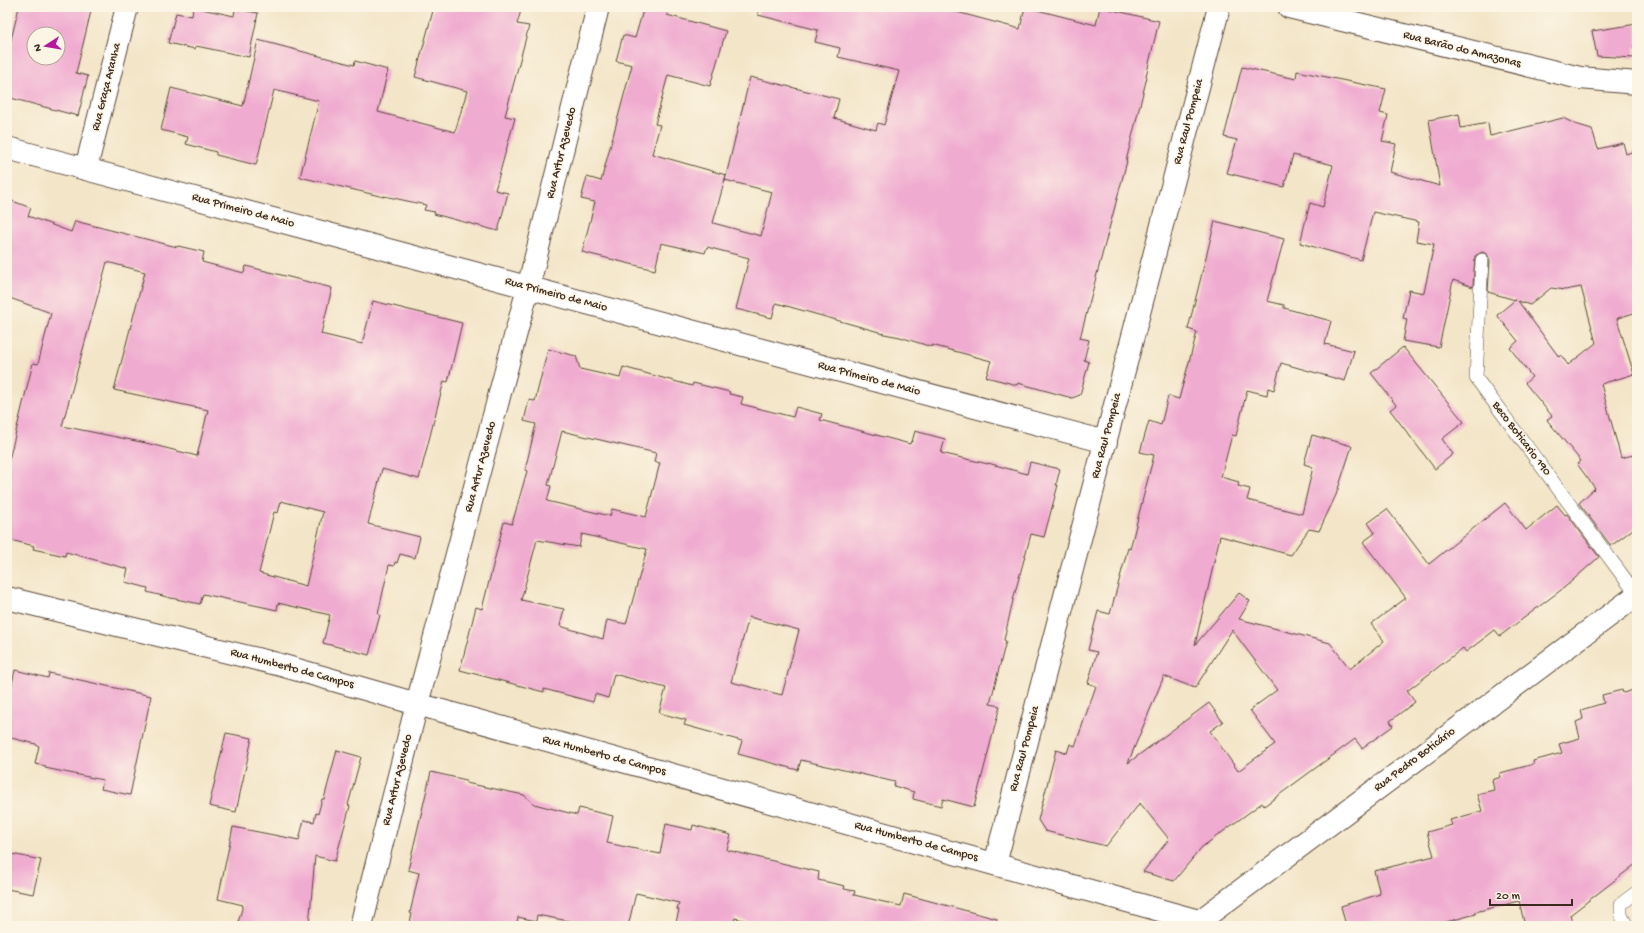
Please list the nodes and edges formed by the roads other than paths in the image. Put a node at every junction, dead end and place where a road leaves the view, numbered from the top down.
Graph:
1 (127, 7) edge
2 (598, 7) edge
3 (1219, 7) edge
4 (1289, 7) edge
5 (1637, 83) edge
6 (7, 148) edge
7 (86, 168) junction
8 (1482, 260) dead end
9 (528, 288) junction
10 (1106, 442) junction
11 (1637, 595) edge
12 (7, 598) edge
13 (417, 704) junction
14 (996, 864) junction
15 (1637, 892) edge
16 (1196, 924) edge
17 (361, 926) edge
18 (1627, 926) edge

1 - 7 street, Rua Graça Aranha
2 - 9 street, Rua Artur Azevedo
3 - 10 street, Rua Raul Pompeia
4 - 5 street, Rua Barão do Amazonas
6 - 7 street, Rua Primeiro de Maio
7 - 9 street, Rua Primeiro de Maio
8 - 11 lane, Beco Boticario 190
9 - 10 street, Rua Primeiro de Maio
9 - 13 street, Rua Artur Azevedo
10 - 14 street, Rua Raul Pompeia
11 - 16 street, Rua Pedro Boticário
12 - 13 street, Rua Humberto de Campos
13 - 14 street, Rua Humberto de Campos
13 - 17 street, Rua Artur Azevedo
14 - 16 street, Rua Humberto de Campos
15 - 18 lane

